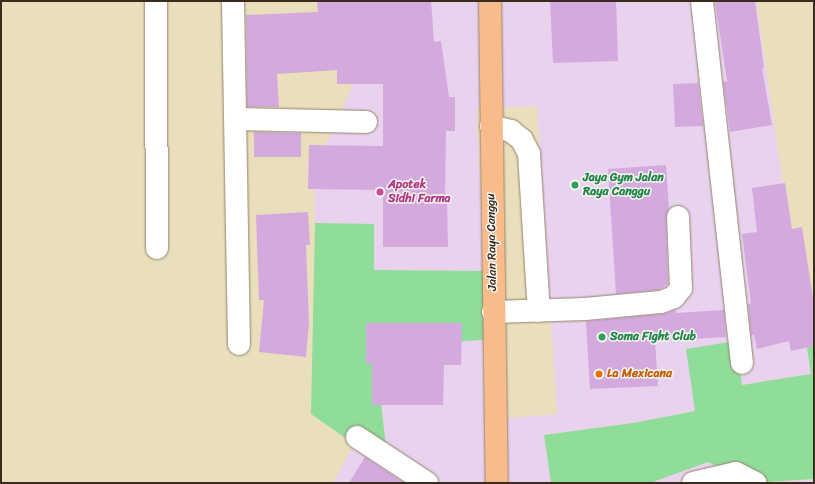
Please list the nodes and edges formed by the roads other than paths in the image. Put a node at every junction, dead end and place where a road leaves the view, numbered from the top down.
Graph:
1 (156, 1) edge
2 (233, 1) edge
3 (490, 1) edge
4 (702, 1) edge
5 (236, 119) junction
6 (366, 122) dead end
7 (491, 126) junction
8 (678, 217) dead end
9 (157, 248) dead end
10 (539, 311) junction
11 (493, 312) junction
12 (239, 344) dead end
13 (742, 363) dead end
14 (357, 437) dead end
15 (427, 483) edge
16 (497, 483) edge
17 (693, 483) edge
18 (756, 483) edge

1 - 9 street
2 - 5 street
3 - 7 main road, Jalan Raya Canggu
4 - 13 street
5 - 6 street
5 - 12 street
7 - 10 street
7 - 11 main road, Jalan Raya Canggu
8 - 10 street
10 - 11 street
11 - 16 main road, Jalan Raya Canggu
14 - 15 street
17 - 18 street

